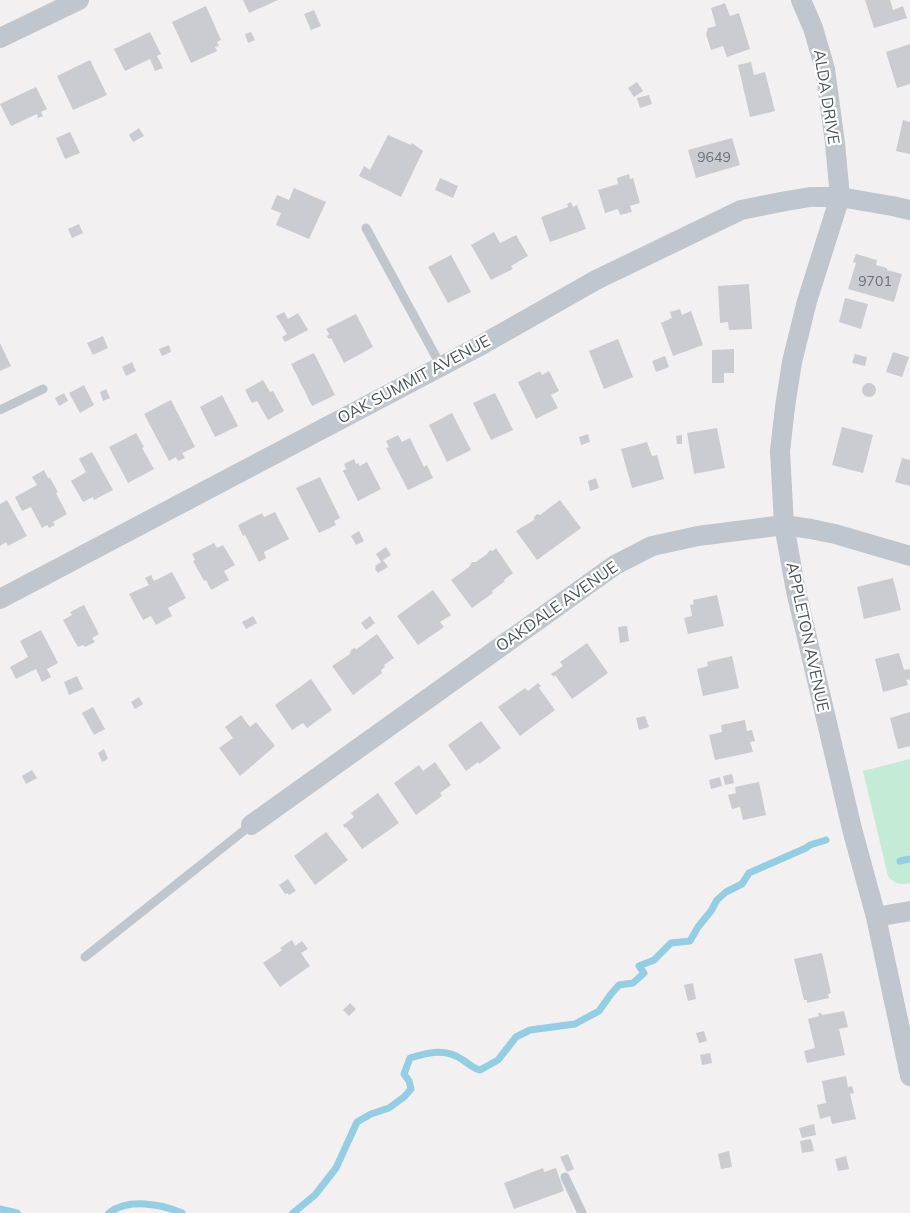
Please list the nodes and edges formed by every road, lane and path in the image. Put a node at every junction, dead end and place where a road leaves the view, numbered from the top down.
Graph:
1 (79, 0) edge
2 (801, 0) edge
3 (0, 38) edge
4 (840, 197) junction
5 (910, 210) edge
6 (366, 228) dead end
7 (441, 366) junction
8 (43, 389) dead end
9 (0, 410) edge
10 (784, 525) junction
11 (910, 556) edge
12 (0, 598) edge
13 (250, 825) joint
14 (910, 911) edge
15 (876, 917) junction
16 (85, 957) dead end
17 (910, 1076) edge
18 (565, 1176) dead end
19 (582, 1213) edge

1 - 3 street
2 - 4 street, ALDA DRIVE
4 - 5 street, OAK SUMMIT AVENUE
4 - 7 street, OAK SUMMIT AVENUE
4 - 10 street, APPLETON AVENUE
6 - 7 lane
7 - 12 street, OAK SUMMIT AVENUE
8 - 9 lane
10 - 11 street, OAKDALE AVENUE
10 - 13 street, OAKDALE AVENUE
10 - 15 street, APPLETON AVENUE
13 - 16 lane
14 - 15 street
15 - 17 street, APPLETON AVENUE
18 - 19 lane

